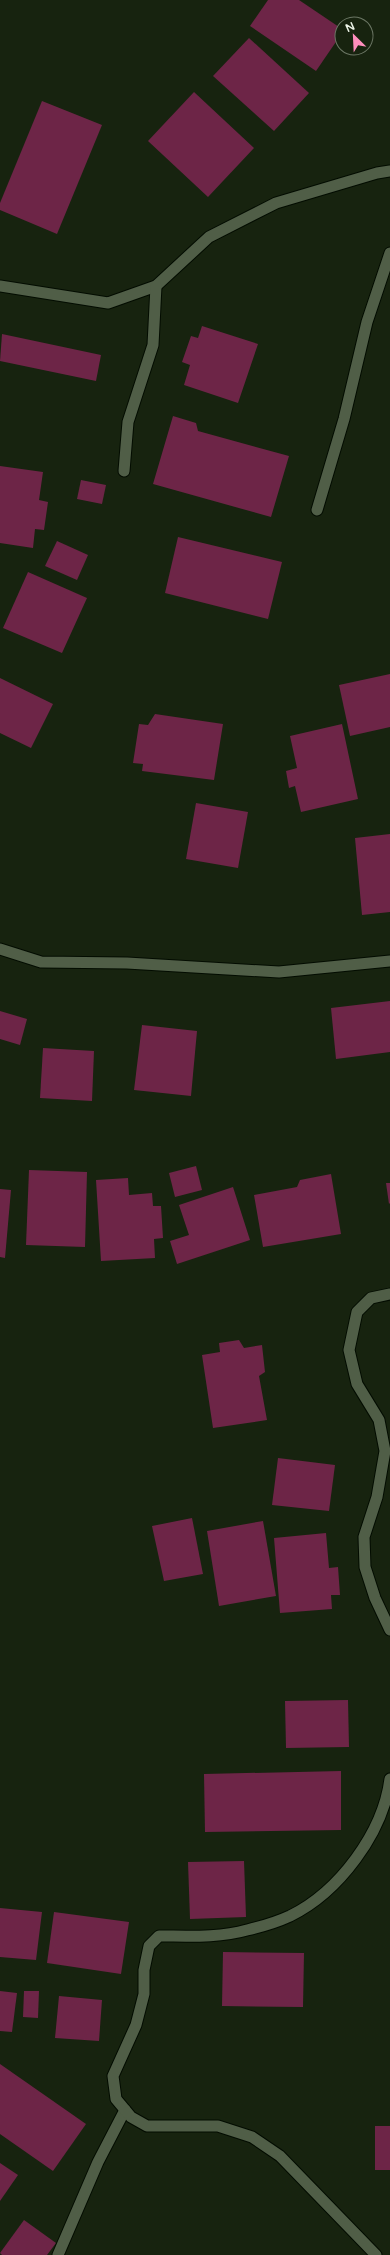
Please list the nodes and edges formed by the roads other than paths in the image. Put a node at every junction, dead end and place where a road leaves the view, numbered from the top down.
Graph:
1 (390, 171) edge
2 (390, 254) edge
3 (0, 286) edge
4 (156, 286) junction
5 (124, 471) dead end
6 (317, 510) dead end
7 (0, 948) edge
8 (390, 961) edge
9 (390, 1294) edge
10 (390, 1630) edge
11 (390, 1779) edge
12 (125, 2110) junction
13 (58, 2255) edge
14 (376, 2255) edge

1 - 4 street
2 - 6 street
3 - 4 street
4 - 5 street
7 - 8 street
9 - 10 street
11 - 12 street
12 - 13 street
12 - 14 street

